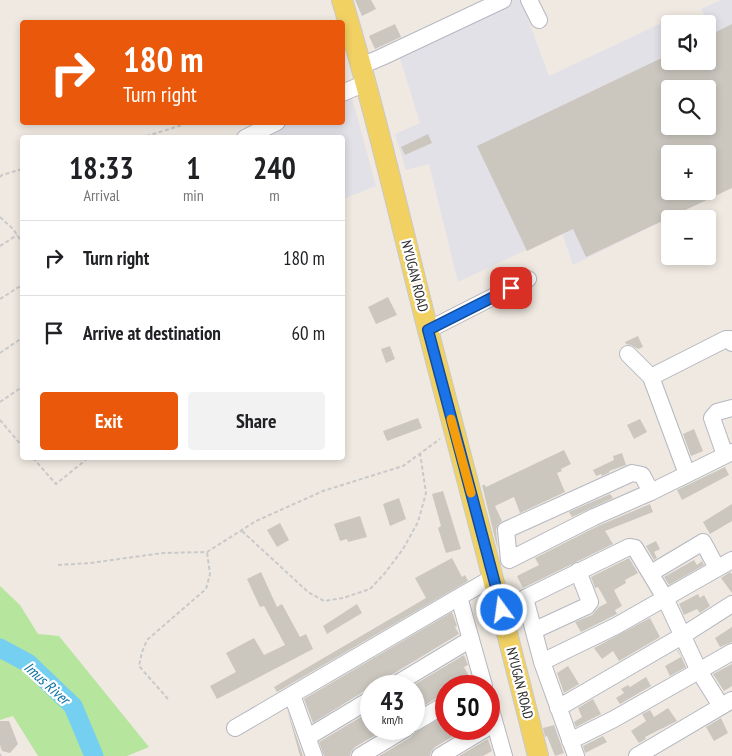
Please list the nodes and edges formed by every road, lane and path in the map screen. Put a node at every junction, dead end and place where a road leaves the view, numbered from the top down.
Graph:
1 (342, 0) edge
2 (503, 0) edge
3 (529, 0) edge
4 (538, 20) dead end
5 (364, 74) junction
6 (345, 90) edge
7 (182, 125) edge
8 (271, 125) edge
9 (150, 135) edge
10 (251, 135) edge
11 (20, 170) edge
12 (0, 177) edge
13 (0, 217) edge
14 (17, 235) junction
15 (20, 239) edge
16 (0, 246) edge
17 (528, 279) dead end
18 (20, 286) edge
19 (0, 299) edge
20 (428, 330) junction
21 (20, 339) edge
22 (732, 343) edge
23 (0, 353) edge
24 (628, 354) dead end
25 (651, 377) junction
26 (20, 388) edge
27 (0, 402) edge
28 (732, 408) edge
29 (0, 420) edge
30 (454, 429) junction
31 (20, 444) edge
32 (420, 452) junction
33 (728, 454) edge
34 (35, 460) edge
35 (86, 460) edge
36 (687, 474) junction
37 (652, 492) junction
38 (241, 530) junction
39 (207, 552) junction
40 (732, 560) edge
41 (58, 565) dead end
42 (718, 568) junction
43 (498, 569) junction
44 (578, 571) junction
45 (651, 573) junction
46 (458, 597) junction
47 (525, 598) junction
48 (665, 598) junction
49 (732, 604) edge
50 (502, 610) junction
51 (535, 630) junction
52 (682, 636) junction
53 (471, 639) junction
54 (732, 652) edge
55 (542, 662) junction
56 (699, 671) junction
57 (411, 675) edge
58 (479, 675) edge
59 (292, 695) junction
60 (168, 699) dead end
61 (727, 703) edge
62 (360, 706) edge
63 (558, 708) junction
64 (235, 728) dead end
65 (4, 736) dead end
66 (308, 737) junction
67 (0, 738) edge
68 (387, 740) edge
69 (466, 740) edge
70 (496, 740) edge
71 (573, 748) edge
72 (314, 756) edge
73 (360, 756) edge
74 (440, 756) edge
75 (504, 756) edge
76 (538, 756) edge
77 (637, 756) edge

1 - 5 main road, NYUGAN ROAD
2 - 5 street
3 - 4 street
5 - 6 street
5 - 20 main road, NYUGAN ROAD
7 - 9 path
8 - 10 street
11 - 12 path
13 - 14 path
14 - 15 path
14 - 16 path
17 - 20 street
18 - 19 path
20 - 30 main road, NYUGAN ROAD
21 - 23 path
22 - 25 street
24 - 25 street
25 - 36 street
26 - 27 path
28 - 33 street
29 - 31 path
30 - 32 path
30 - 43 main road, NYUGAN ROAD
32 - 38 path
32 - 38 path
33 - 36 street
34 - 35 path
36 - 37 street
37 - 43 street
37 - 43 street
38 - 39 path
39 - 41 path
39 - 60 path
40 - 42 street
42 - 45 street
42 - 48 street
43 - 46 street
43 - 50 main road, NYUGAN ROAD
44 - 45 street
44 - 47 street
44 - 51 street
45 - 48 street
46 - 53 street
46 - 59 street
47 - 50 street
47 - 51 street
48 - 52 street
48 - 55 street
49 - 52 street
50 - 76 main road, NYUGAN ROAD
51 - 55 street
52 - 56 street
52 - 63 street
53 - 57 street
53 - 58 street
54 - 56 street
55 - 63 street
56 - 61 street
56 - 71 street
59 - 64 street
59 - 66 street
61 - 77 street
62 - 66 street
63 - 71 street
65 - 67 path
66 - 72 street
68 - 73 street
69 - 74 street
70 - 75 street

